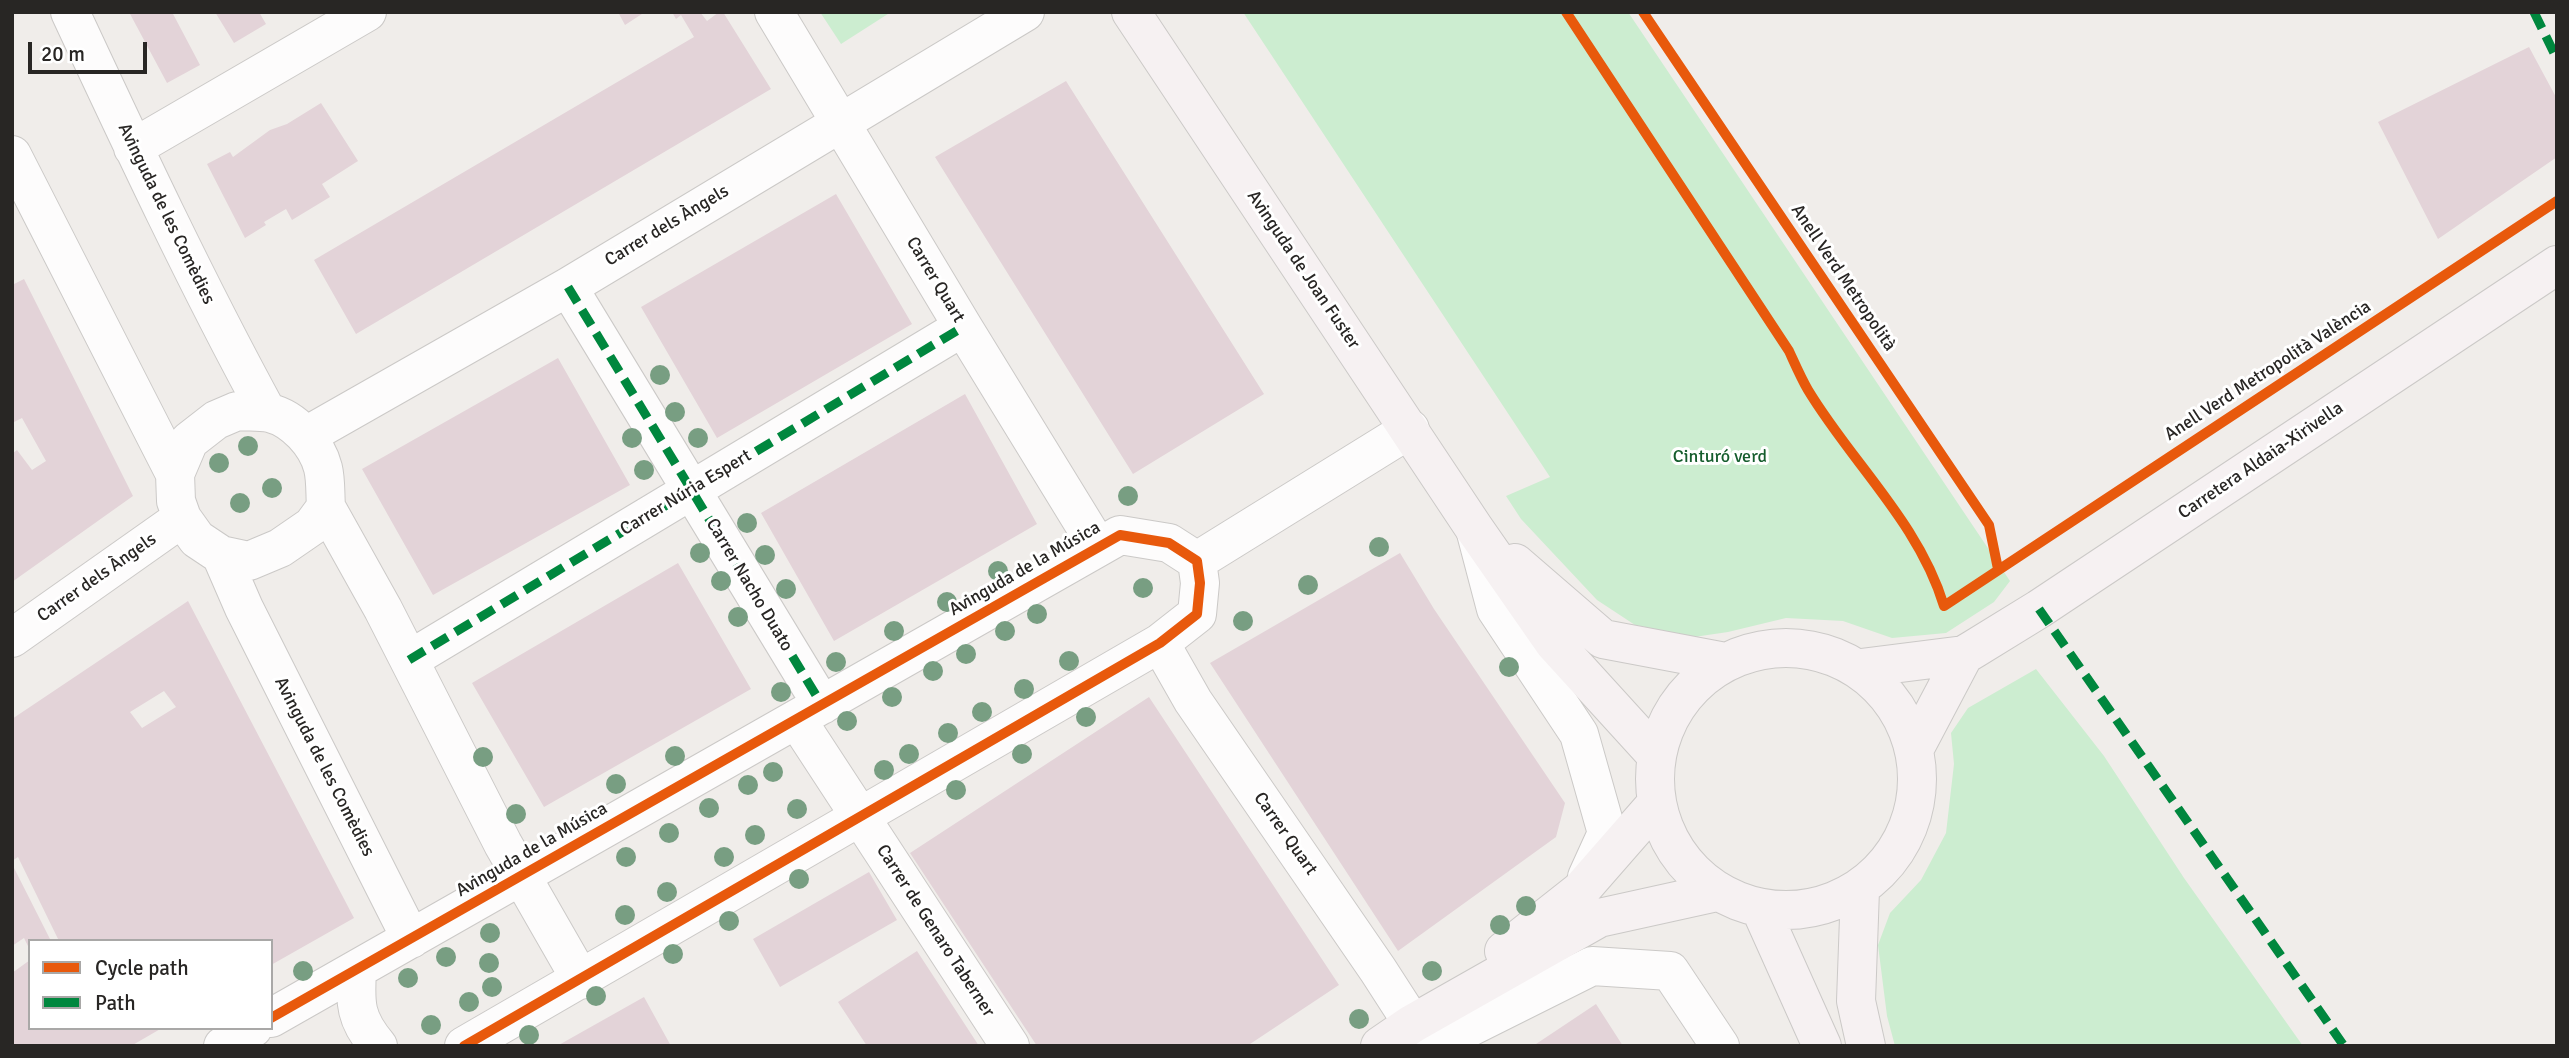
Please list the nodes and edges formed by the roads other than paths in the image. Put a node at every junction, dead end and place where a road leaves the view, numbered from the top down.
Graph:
1 (70, 12) edge
2 (367, 12) edge
3 (774, 12) edge
4 (1025, 12) edge
5 (1131, 12) edge
6 (841, 121) junction
7 (133, 148) junction
8 (12, 155) edge
9 (2557, 265) edge
10 (568, 287) junction
11 (963, 327) junction
12 (267, 412) junction
13 (1410, 429) junction
14 (306, 436) junction
15 (176, 474) junction
16 (691, 490) junction
17 (326, 507) junction
18 (181, 518) junction
19 (1474, 527) junction
20 (1098, 547) junction
21 (221, 555) junction
22 (1197, 561) junction
23 (12, 638) edge
24 (1160, 643) junction
25 (1964, 655) junction
26 (410, 660) junction
27 (1725, 662) junction
28 (1861, 668) junction
29 (809, 712) junction
30 (1916, 746) junction
31 (1656, 755) junction
32 (1656, 804) junction
33 (860, 817) junction
34 (521, 876) junction
35 (1860, 890) junction
36 (1580, 891) junction
37 (1717, 892) junction
38 (1761, 909) junction
39 (411, 939) junction
40 (357, 970) junction
41 (581, 980) junction
42 (1856, 1001) junction
43 (273, 1017) edge
44 (250, 1030) edge
45 (1419, 1035) edge
46 (223, 1046) edge
47 (378, 1046) edge
48 (464, 1046) edge
49 (1010, 1046) edge
50 (1380, 1046) edge
51 (1720, 1046) edge
52 (1822, 1046) edge
53 (1866, 1046) edge
54 (1874, 1046) edge

1 - 7 street, Avinguda de les Comèdies
2 - 7 street
3 - 6 street, Carrer Quart
4 - 6 street, Carrer dels Àngels
5 - 13 street, Avinguda de Joan Fuster
6 - 10 street, Carrer dels Àngels
6 - 11 street, Carrer Quart
7 - 12 street, Avinguda de les Comèdies
8 - 15 street
9 - 25 street, Carretera Aldaia-Xirivella
10 - 14 street, Carrer dels Àngels
10 - 16 street, Carrer Nacho Duato
11 - 16 street, Carrer Núria Espert
11 - 20 street, Carrer Quart
12 - 14 street
12 - 15 street
13 - 19 street, Avinguda de Joan Fuster
13 - 22 street
14 - 17 street
15 - 18 street
16 - 26 street, Carrer Núria Espert
16 - 29 street, Carrer Nacho Duato
17 - 21 street
17 - 26 street
18 - 21 street
18 - 23 street, Carrer dels Àngels
19 - 27 street, Avinguda de Joan Fuster
19 - 31 street, Avinguda de Joan Fuster
19 - 36 street, Avinguda de Joan Fuster
20 - 22 street, Avinguda de la Música
20 - 29 street, Avinguda de la Música
21 - 39 street, Avinguda de les Comèdies
22 - 24 street
24 - 33 street
24 - 45 street, Carrer Quart
25 - 28 street, Carretera Aldaia-Xirivella
25 - 30 street
26 - 34 street
27 - 28 street
27 - 31 street
28 - 30 street
29 - 33 street
29 - 34 street, Avinguda de la Música
30 - 35 street
31 - 32 street
32 - 36 street
32 - 37 street
33 - 41 street
33 - 49 street, Carrer de Genaro Taberner
34 - 39 street, Avinguda de la Música
34 - 41 street, Avinguda de la Música
35 - 38 street
35 - 42 street
36 - 45 street
37 - 38 street
37 - 45 street
38 - 52 street
39 - 40 street, Avinguda de la Música
40 - 43 street, Avinguda de la Música
40 - 47 street
41 - 48 street
42 - 53 street
42 - 54 street
44 - 46 street
45 - 50 street
45 - 51 street

